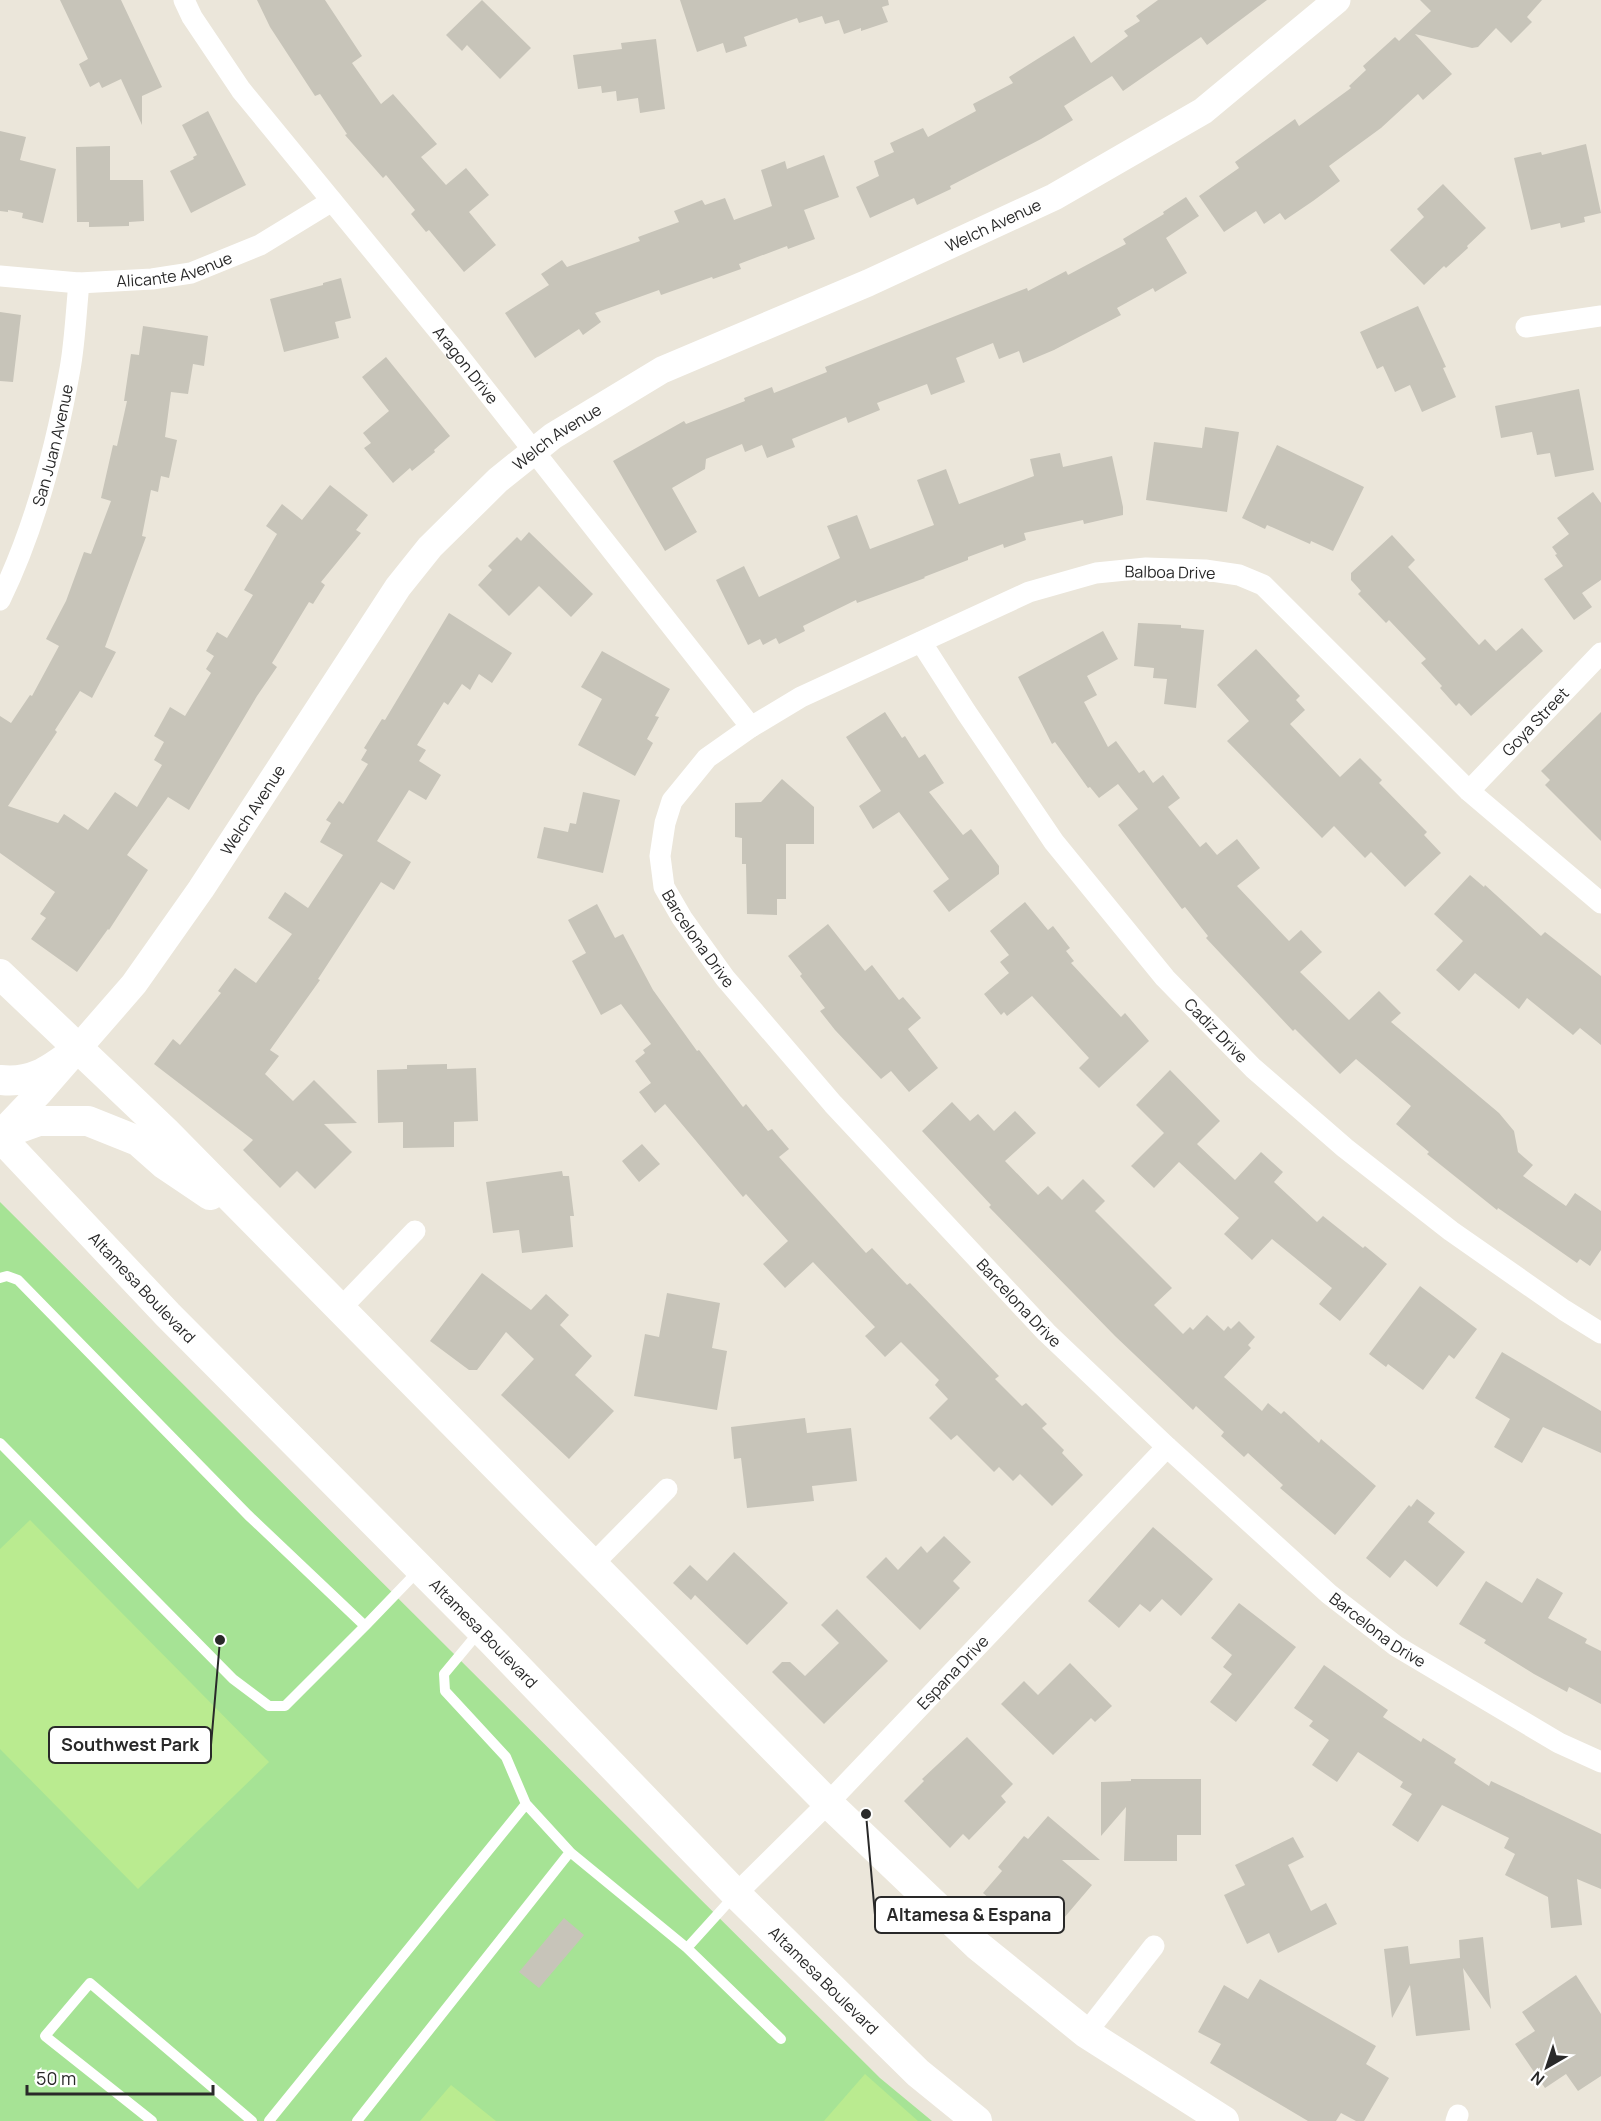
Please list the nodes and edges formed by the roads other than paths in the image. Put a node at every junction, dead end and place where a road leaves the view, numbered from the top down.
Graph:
1 (184, 0) edge
2 (1334, 1) edge
3 (332, 201) junction
4 (0, 276) edge
5 (78, 283) junction
6 (1601, 316) edge
7 (1526, 327) dead end
8 (534, 451) junction
9 (0, 600) edge
10 (921, 642) junction
11 (1601, 653) edge
12 (751, 727) junction
13 (1470, 791) junction
14 (1601, 903) edge
15 (0, 974) edge
16 (78, 1049) junction
17 (0, 1080) edge
18 (0, 1135) edge
19 (262, 1231) junction
20 (415, 1231) dead end
21 (0, 1278) edge
22 (340, 1309) junction
23 (1601, 1333) edge
24 (0, 1443) edge
25 (1167, 1447) junction
26 (667, 1490) dead end
27 (592, 1564) junction
28 (420, 1569) junction
29 (365, 1626) junction
30 (481, 1629) junction
31 (1601, 1762) edge
32 (828, 1803) junction
33 (526, 1804) junction
34 (570, 1852) junction
35 (736, 1894) junction
36 (1154, 1947) dead end
37 (687, 1948) junction
38 (1086, 2032) junction
39 (781, 2039) dead end
40 (152, 2121) edge
41 (252, 2121) edge
42 (269, 2121) edge
43 (357, 2121) edge
44 (977, 2121) edge
45 (1224, 2121) edge

1 - 3 street, Aragon Drive
2 - 8 street, Welch Avenue
3 - 5 street, Alicante Avenue
3 - 8 street, Aragon Drive
4 - 5 street, Alicante Avenue
5 - 9 street, San Juan Avenue
6 - 7 street
8 - 12 street, Aragon Drive
8 - 16 street, Welch Avenue
10 - 12 street, Balboa Drive
10 - 13 street, Balboa Drive
10 - 23 street, Cadiz Drive
11 - 13 street, Goya Street
12 - 25 street, Barcelona Drive
13 - 14 street, Balboa Drive
15 - 16 main road
16 - 17 main road
16 - 18 street, Welch Avenue
16 - 19 main road
18 - 19 main road
18 - 28 main road, Altamesa Boulevard
19 - 22 main road
20 - 22 street
21 - 29 lane
22 - 27 main road
24 - 29 lane
25 - 31 street, Barcelona Drive
25 - 32 street, Espana Drive
26 - 27 street
27 - 32 main road
28 - 29 lane
28 - 30 main road, Altamesa Boulevard
30 - 33 lane
30 - 35 main road, Altamesa Boulevard
32 - 35 street, Espana Drive
32 - 38 main road
33 - 34 lane
33 - 42 lane
34 - 37 lane
34 - 43 lane
35 - 37 lane
35 - 44 main road, Altamesa Boulevard
36 - 38 street
37 - 39 lane
38 - 45 main road
40 - 41 lane

